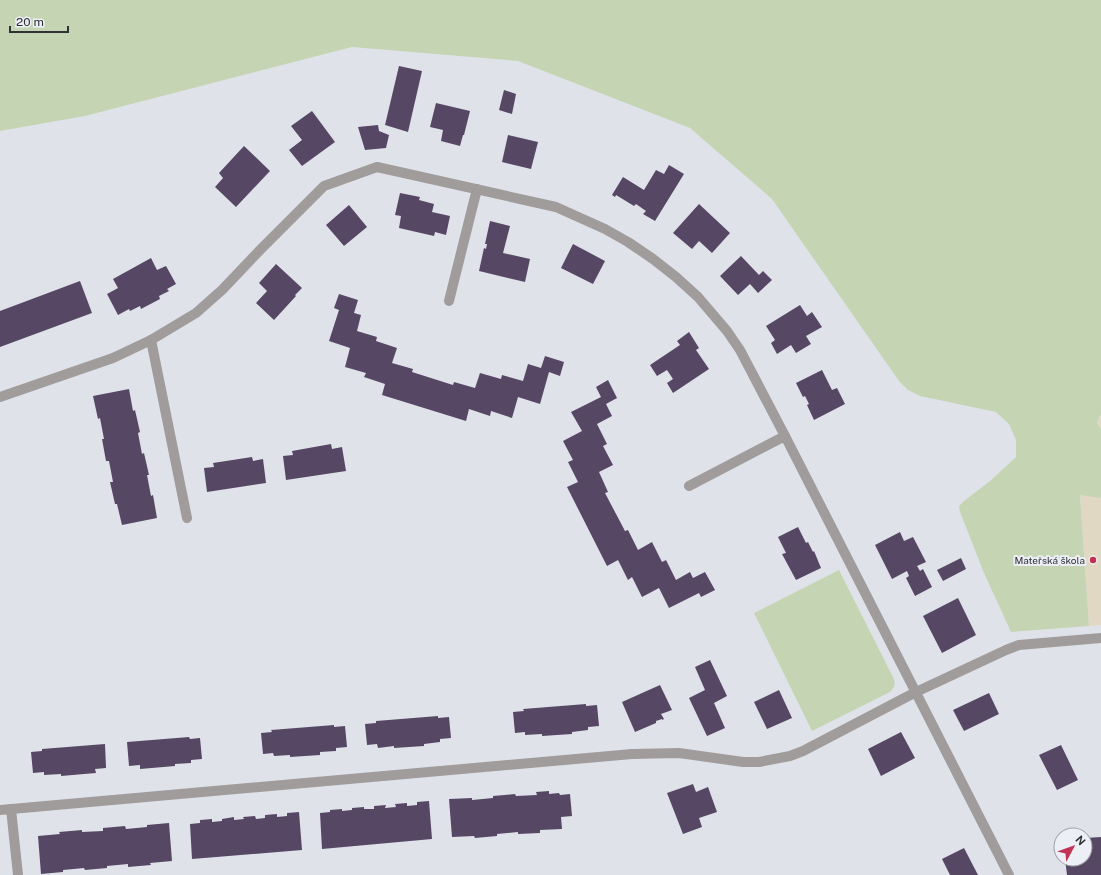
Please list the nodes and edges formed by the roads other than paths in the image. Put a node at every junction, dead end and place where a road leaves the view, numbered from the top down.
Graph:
1 (477, 189) junction
2 (448, 301) dead end
3 (151, 340) junction
4 (0, 397) edge
5 (785, 436) junction
6 (689, 486) dead end
7 (187, 518) dead end
8 (1101, 638) edge
9 (916, 692) junction
10 (11, 809) junction
11 (0, 810) edge
12 (18, 875) edge
13 (1009, 875) edge

1 - 2 street
1 - 3 street
1 - 5 street
3 - 4 street
3 - 7 street
5 - 6 street
5 - 9 street
8 - 9 street
9 - 10 street
9 - 13 street
10 - 11 street
10 - 12 street

